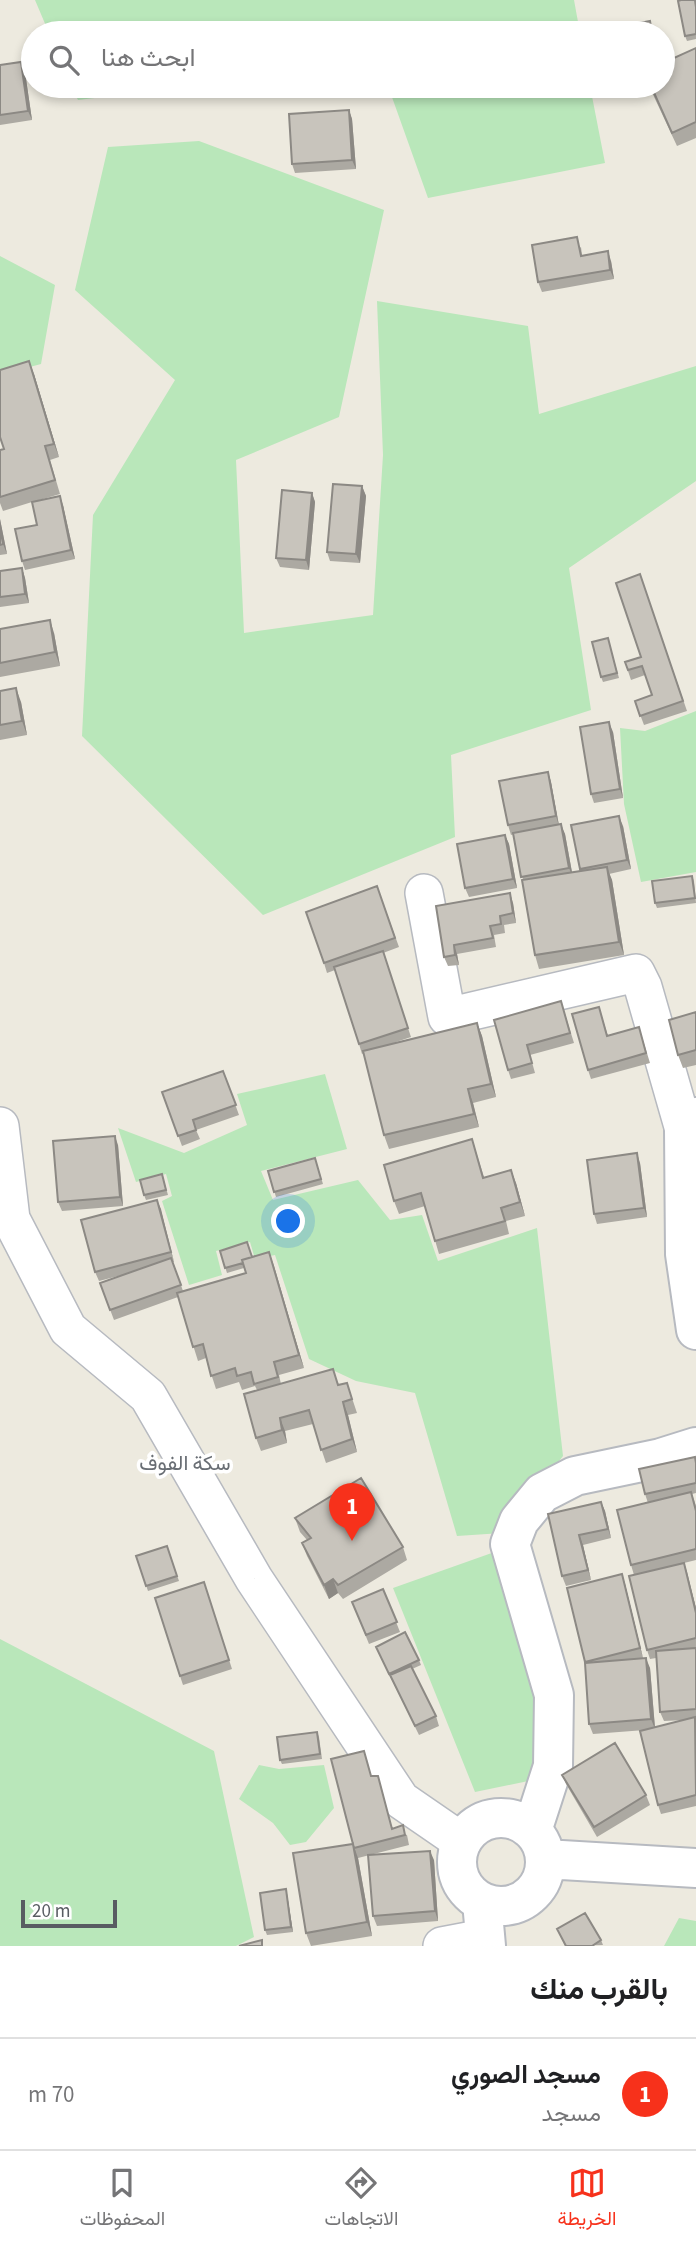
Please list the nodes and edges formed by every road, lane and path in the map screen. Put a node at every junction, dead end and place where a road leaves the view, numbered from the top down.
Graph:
1 (424, 893) dead end
2 (690, 1123) edge
3 (0, 1126) edge
4 (696, 1330) edge
5 (696, 1447) edge
6 (462, 1842) junction
7 (539, 1845) junction
8 (696, 1868) edge
9 (484, 1928) edge
10 (442, 1946) edge

1 - 2 street
2 - 4 street
3 - 6 street
5 - 7 street
6 - 7 street
6 - 9 street
7 - 8 street
7 - 9 street
9 - 10 street

